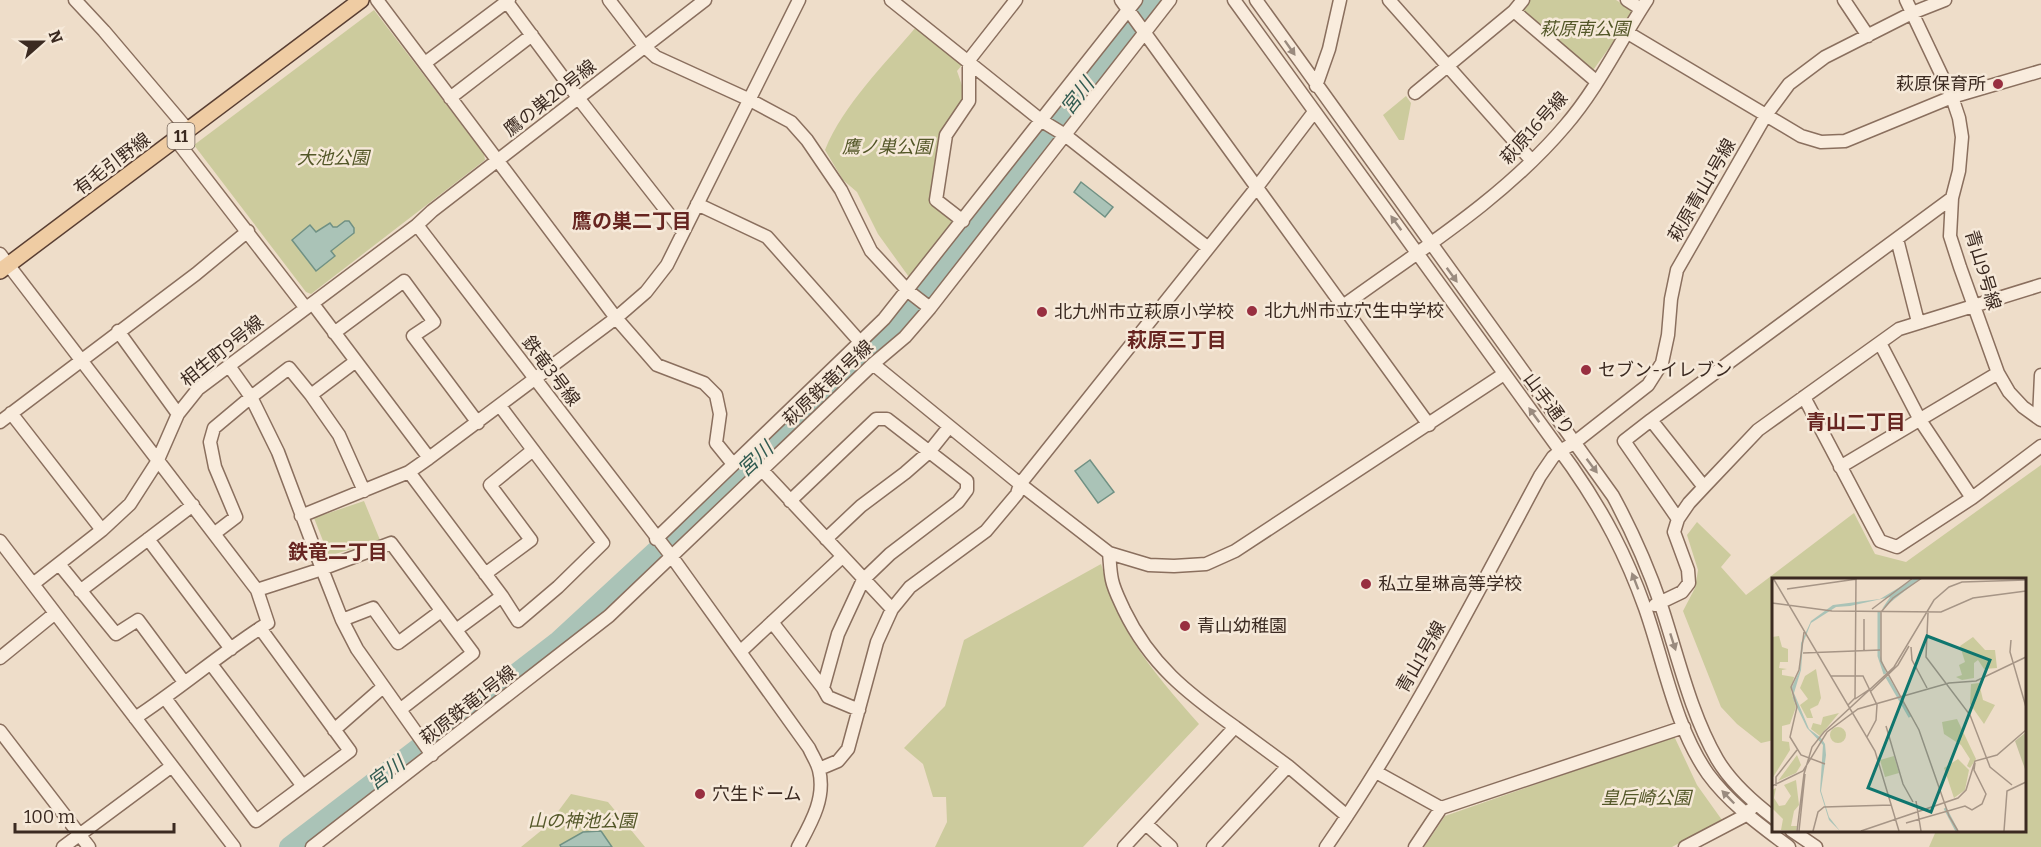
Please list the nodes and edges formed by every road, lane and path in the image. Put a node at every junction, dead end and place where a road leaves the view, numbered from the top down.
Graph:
1 (75, 0) edge
2 (361, 0) edge
3 (377, 0) edge
4 (609, 0) edge
5 (705, 0) edge
6 (799, 0) edge
7 (891, 0) edge
8 (1016, 0) edge
9 (1170, 0) edge
10 (1234, 0) edge
11 (1256, 0) edge
12 (1340, 0) edge
13 (1389, 0) edge
14 (1523, 0) edge
15 (1627, 0) edge
16 (1844, 0) edge
17 (1906, 0) edge
18 (1945, 0) edge
19 (508, 1) edge
20 (1644, 5) edge
21 (1129, 6) edge
22 (1514, 11) junction
23 (1912, 13) junction
24 (1142, 28) junction
25 (1628, 33) junction
26 (532, 35) junction
27 (1868, 36) junction
28 (645, 47) junction
29 (969, 60) junction
30 (425, 63) junction
31 (1447, 66) junction
32 (2041, 71) edge
33 (1597, 82) junction
34 (1316, 86) junction
35 (1415, 93) dead end
36 (1952, 97) junction
37 (450, 99) junction
38 (579, 99) junction
39 (748, 99) junction
40 (1314, 112) junction
41 (1766, 115) junction
42 (1042, 121) junction
43 (1062, 134) junction
44 (182, 135) junction
45 (498, 161) junction
46 (1532, 161) junction
47 (1257, 187) junction
48 (1952, 198) junction
49 (697, 204) junction
50 (963, 220) junction
51 (417, 225) junction
52 (248, 231) junction
53 (683, 232) junction
54 (1897, 239) junction
55 (1431, 245) junction
56 (1207, 247) junction
57 (1418, 252) junction
58 (3, 264) edge
59 (2041, 285) edge
60 (919, 300) junction
61 (309, 306) junction
62 (1343, 306) junction
63 (1974, 306) junction
64 (616, 318) junction
65 (1918, 322) junction
66 (118, 331) junction
67 (334, 333) junction
68 (861, 343) junction
69 (1880, 343) junction
70 (79, 360) junction
71 (356, 361) junction
72 (873, 364) junction
73 (229, 366) junction
74 (1504, 374) junction
75 (1998, 374) junction
76 (2041, 375) edge
77 (535, 380) junction
78 (311, 394) junction
79 (251, 397) junction
80 (1804, 397) junction
81 (500, 406) junction
82 (11, 413) junction
83 (178, 414) junction
84 (2040, 419) edge
85 (1651, 420) junction
86 (1920, 420) junction
87 (0, 422) edge
88 (478, 423) junction
89 (1429, 425) junction
90 (949, 428) junction
91 (1574, 443) junction
92 (2041, 446) edge
93 (533, 450) junction
94 (1560, 451) junction
95 (929, 452) junction
96 (429, 458) junction
97 (158, 462) junction
98 (734, 464) junction
99 (1840, 467) junction
100 (762, 470) junction
101 (409, 472) junction
102 (1020, 484) junction
103 (1704, 487) junction
104 (364, 491) junction
105 (1972, 498) junction
106 (789, 501) junction
107 (193, 506) junction
108 (302, 516) junction
109 (1678, 519) junction
110 (102, 530) junction
111 (215, 533) junction
112 (148, 539) junction
113 (656, 539) junction
114 (826, 539) junction
115 (0, 541) edge
116 (1109, 553) junction
117 (672, 557) junction
118 (842, 557) junction
119 (59, 564) junction
120 (322, 570) junction
121 (486, 574) junction
122 (863, 580) junction
123 (33, 584) junction
124 (257, 590) junction
125 (81, 591) junction
126 (502, 596) junction
127 (1660, 603) junction
128 (892, 609) junction
129 (1646, 609) junction
130 (441, 611) junction
131 (54, 614) junction
132 (342, 620) junction
133 (772, 622) junction
134 (260, 628) junction
135 (456, 630) junction
136 (231, 649) junction
137 (740, 652) junction
138 (0, 658) edge
139 (211, 664) junction
140 (184, 682) junction
141 (383, 687) junction
142 (823, 688) junction
143 (165, 698) junction
144 (401, 709) junction
145 (859, 710) junction
146 (135, 718) junction
147 (1234, 727) junction
148 (1684, 727) junction
149 (334, 730) junction
150 (0, 731) edge
151 (431, 753) junction
152 (172, 766) junction
153 (1288, 766) junction
154 (819, 769) junction
155 (1376, 772) junction
156 (302, 785) junction
157 (1756, 805) junction
158 (1441, 808) junction
159 (1746, 815) junction
160 (1347, 816) junction
161 (1772, 817) edge
162 (1146, 824) junction
163 (1793, 832) edge
164 (80, 834) junction
165 (63, 847) edge
166 (89, 847) edge
167 (234, 847) edge
168 (312, 847) edge
169 (798, 847) edge
170 (1124, 847) edge
171 (1171, 847) edge
172 (1213, 847) edge
173 (1326, 847) edge
174 (1415, 847) edge
175 (1685, 847) edge
176 (1789, 847) edge
177 (1816, 847) edge

1 - 44 street
2 - 44 main road, 有毛引野線 / 11
3 - 30 street
4 - 28 street
5 - 28 street, 鷹の巣20号線
6 - 39 street
7 - 29 street
8 - 29 street
9 - 24 street, 萩原鉄竜1号線
10 - 40 street, 山手通り
11 -> 34 street, 山手通り
12 - 34 street
13 - 31 street
14 - 22 street
15 - 20 street
16 - 27 street
17 - 23 street, 青山9号線
18 - 23 street, 萩原青山1号線
19 - 26 street
19 - 30 street
20 - 25 street, 萩原16号線
21 - 24 street
21 - 42 street
22 - 31 street
22 - 33 street
23 - 27 street, 萩原青山1号線
23 - 36 street, 青山9号線
24 - 43 street, 萩原鉄竜1号線
24 - 47 street
25 - 33 street, 萩原16号線
25 - 41 street
26 - 37 street
26 - 38 street
27 - 41 street, 萩原青山1号線
28 - 38 street, 鷹の巣20号線
28 - 39 street
29 - 42 street
29 - 50 street
30 - 37 street
31 - 35 street
31 - 46 street
32 - 36 street
33 - 46 street, 萩原16号線
34 - 55 street, 山手通り
36 - 41 street
36 - 48 street, 青山9号線
37 - 45 street
38 - 45 street, 鷹の巣20号線
38 - 53 street
39 - 49 street
39 - 60 street
40 - 47 street
57 -> 40 street, 山手通り
41 - 91 street, 萩原青山1号線
42 - 43 street
42 - 50 street
43 - 56 street
43 - 60 street, 萩原鉄竜1号線
44 - 52 street
44 - 58 main road, 有毛引野線 / 11
45 - 51 street, 鷹の巣20号線
45 - 64 street
46 - 55 street, 萩原16号線
47 - 56 street
47 - 62 street
48 - 54 street
48 - 63 street, 青山9号線
49 - 53 street
49 - 68 street
50 - 60 street
51 - 61 street, 相生町9号線
51 - 77 street, 鉄竜3号線
52 - 61 street
52 - 66 street
53 - 64 street
54 - 65 street
54 - 85 street
55 - 57 street, 萩原16号線
55 -> 91 street, 山手通り
56 - 102 street
57 - 62 street, 萩原16号線
57 - 74 street, 山手通り
58 - 70 street
59 - 63 street
60 - 68 street
60 - 72 street, 萩原鉄竜1号線
61 - 67 street
61 - 73 street, 相生町9号線
62 - 89 street
63 - 65 street
63 - 75 street, 青山9号線
64 - 77 street
64 - 98 street
65 - 69 street
66 - 70 street
66 - 83 street
67 - 71 street
67 - 88 street
68 - 98 street
69 - 80 street
69 - 86 street
70 - 82 street
70 - 97 street
71 - 78 street
71 - 96 street
72 - 90 street
72 - 100 street, 萩原鉄竜1号線
73 - 79 street
73 - 83 street, 相生町9号線
74 - 89 street
94 -> 74 street, 山手通り
75 - 84 street, 青山9号線
75 - 86 street
76 - 84 street
77 - 81 street
77 - 113 street, 鉄竜3号線
78 - 79 street
78 - 104 street
79 - 108 street
79 - 111 street
80 - 99 street
80 - 103 street
81 - 88 street
81 - 93 street
82 - 87 street
82 - 110 street
83 - 97 street, 相生町9号線
85 - 103 street
85 - 109 street
86 - 99 street
86 - 105 street
88 - 96 street
89 - 116 street
90 - 95 street
90 - 102 street
91 - 94 street, 萩原青山1号線
91 -> 127 street, 山手通り
92 - 105 street
93 - 121 street
93 - 126 street
129 -> 94 street, 山手通り
94 - 155 street, 青山1号線
95 - 106 street
95 - 114 street
95 - 122 street
96 - 101 street
97 - 107 street
97 - 110 street, 相生町9号線
98 - 113 street
99 - 105 street
100 - 106 street
100 - 117 street, 萩原鉄竜1号線
101 - 104 street
101 - 121 street
102 - 116 street
102 - 128 street
103 - 109 street
104 - 108 street
106 - 114 street
107 - 111 street
107 - 112 street
108 - 120 street
109 - 127 street
110 - 119 street, 相生町9号線
111 - 124 street
112 - 125 street
112 - 136 street
113 - 117 street, 鉄竜3号線
114 - 118 street
115 - 123 street
116 - 147 street
117 - 137 street, 鉄竜3号線
117 - 151 street, 萩原鉄竜1号線
118 - 122 street
118 - 133 street
119 - 123 street, 相生町9号線
119 - 125 street
120 - 124 street
120 - 130 street
120 - 132 street
121 - 126 street
122 - 128 street
122 - 142 street
123 - 131 street
124 - 134 street
125 - 140 street
126 - 135 street
127 - 129 street
127 -> 157 street, 山手通り
128 - 145 street
129 - 148 street, 山手通り
130 - 132 street
130 - 135 street
131 - 138 street
131 - 146 street
132 - 141 street
133 - 137 street
133 - 142 street
134 - 136 street
134 - 149 street
135 - 144 street
136 - 139 street
137 - 154 street, 鉄竜3号線
139 - 140 street
139 - 156 street
140 - 143 street
141 - 144 street
141 - 149 street
142 - 145 street
143 - 146 street
143 - 156 street
144 - 151 street
145 - 154 street
146 - 152 street
147 - 153 street
147 - 162 street
148 - 158 street
159 -> 148 street, 山手通り
149 - 156 street
150 - 164 street
151 - 168 street, 萩原鉄竜1号線
152 - 164 street
152 - 167 street
153 - 160 street
153 - 172 street
154 - 169 street
155 - 158 street
155 - 160 street, 青山1号線
157 - 159 street
157 - 161 street, 山手通り
158 - 174 street
159 - 175 street
159 - 176 street, 山手通り
160 - 173 street, 青山1号線
162 - 170 street
162 - 171 street
163 - 177 street
164 - 165 street
164 - 166 street

